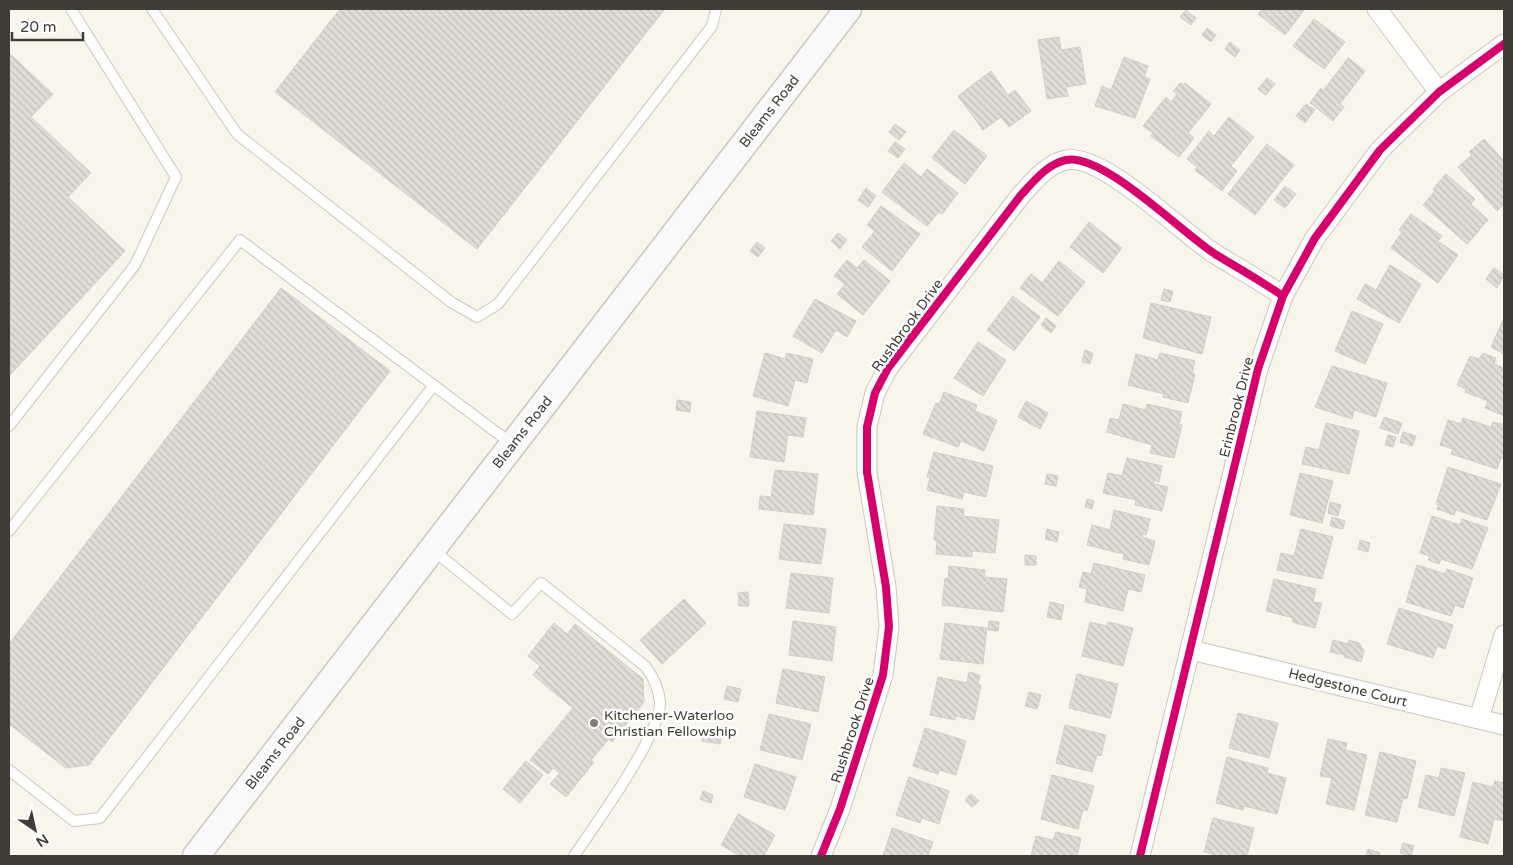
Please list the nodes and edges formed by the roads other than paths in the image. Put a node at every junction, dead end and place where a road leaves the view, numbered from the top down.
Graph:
1 (71, 9) edge
2 (152, 9) edge
3 (716, 9) edge
4 (848, 9) edge
5 (1378, 9) edge
6 (1504, 44) edge
7 (1438, 92) junction
8 (1283, 296) junction
9 (434, 385) junction
10 (9, 426) edge
11 (513, 444) junction
12 (9, 531) edge
13 (432, 549) junction
14 (1504, 635) edge
15 (1190, 650) junction
16 (1479, 719) junction
17 (1504, 725) edge
18 (9, 770) edge
19 (196, 856) edge
20 (574, 856) edge
21 (821, 856) edge
22 (1140, 856) edge

1 - 10 lane
2 - 3 lane
4 - 11 main road, Bleams Road
5 - 7 street
6 - 7 street, Erinbrook Drive
7 - 8 street, Erinbrook Drive
8 - 15 street, Erinbrook Drive
8 - 21 street, Rushbrook Drive
9 - 11 lane
9 - 12 lane
9 - 18 lane
11 - 13 main road, Bleams Road
13 - 19 main road, Bleams Road
13 - 20 lane
14 - 16 street
15 - 16 street, Hedgestone Court
15 - 22 street, Erinbrook Drive
16 - 17 street, Hedgestone Court

